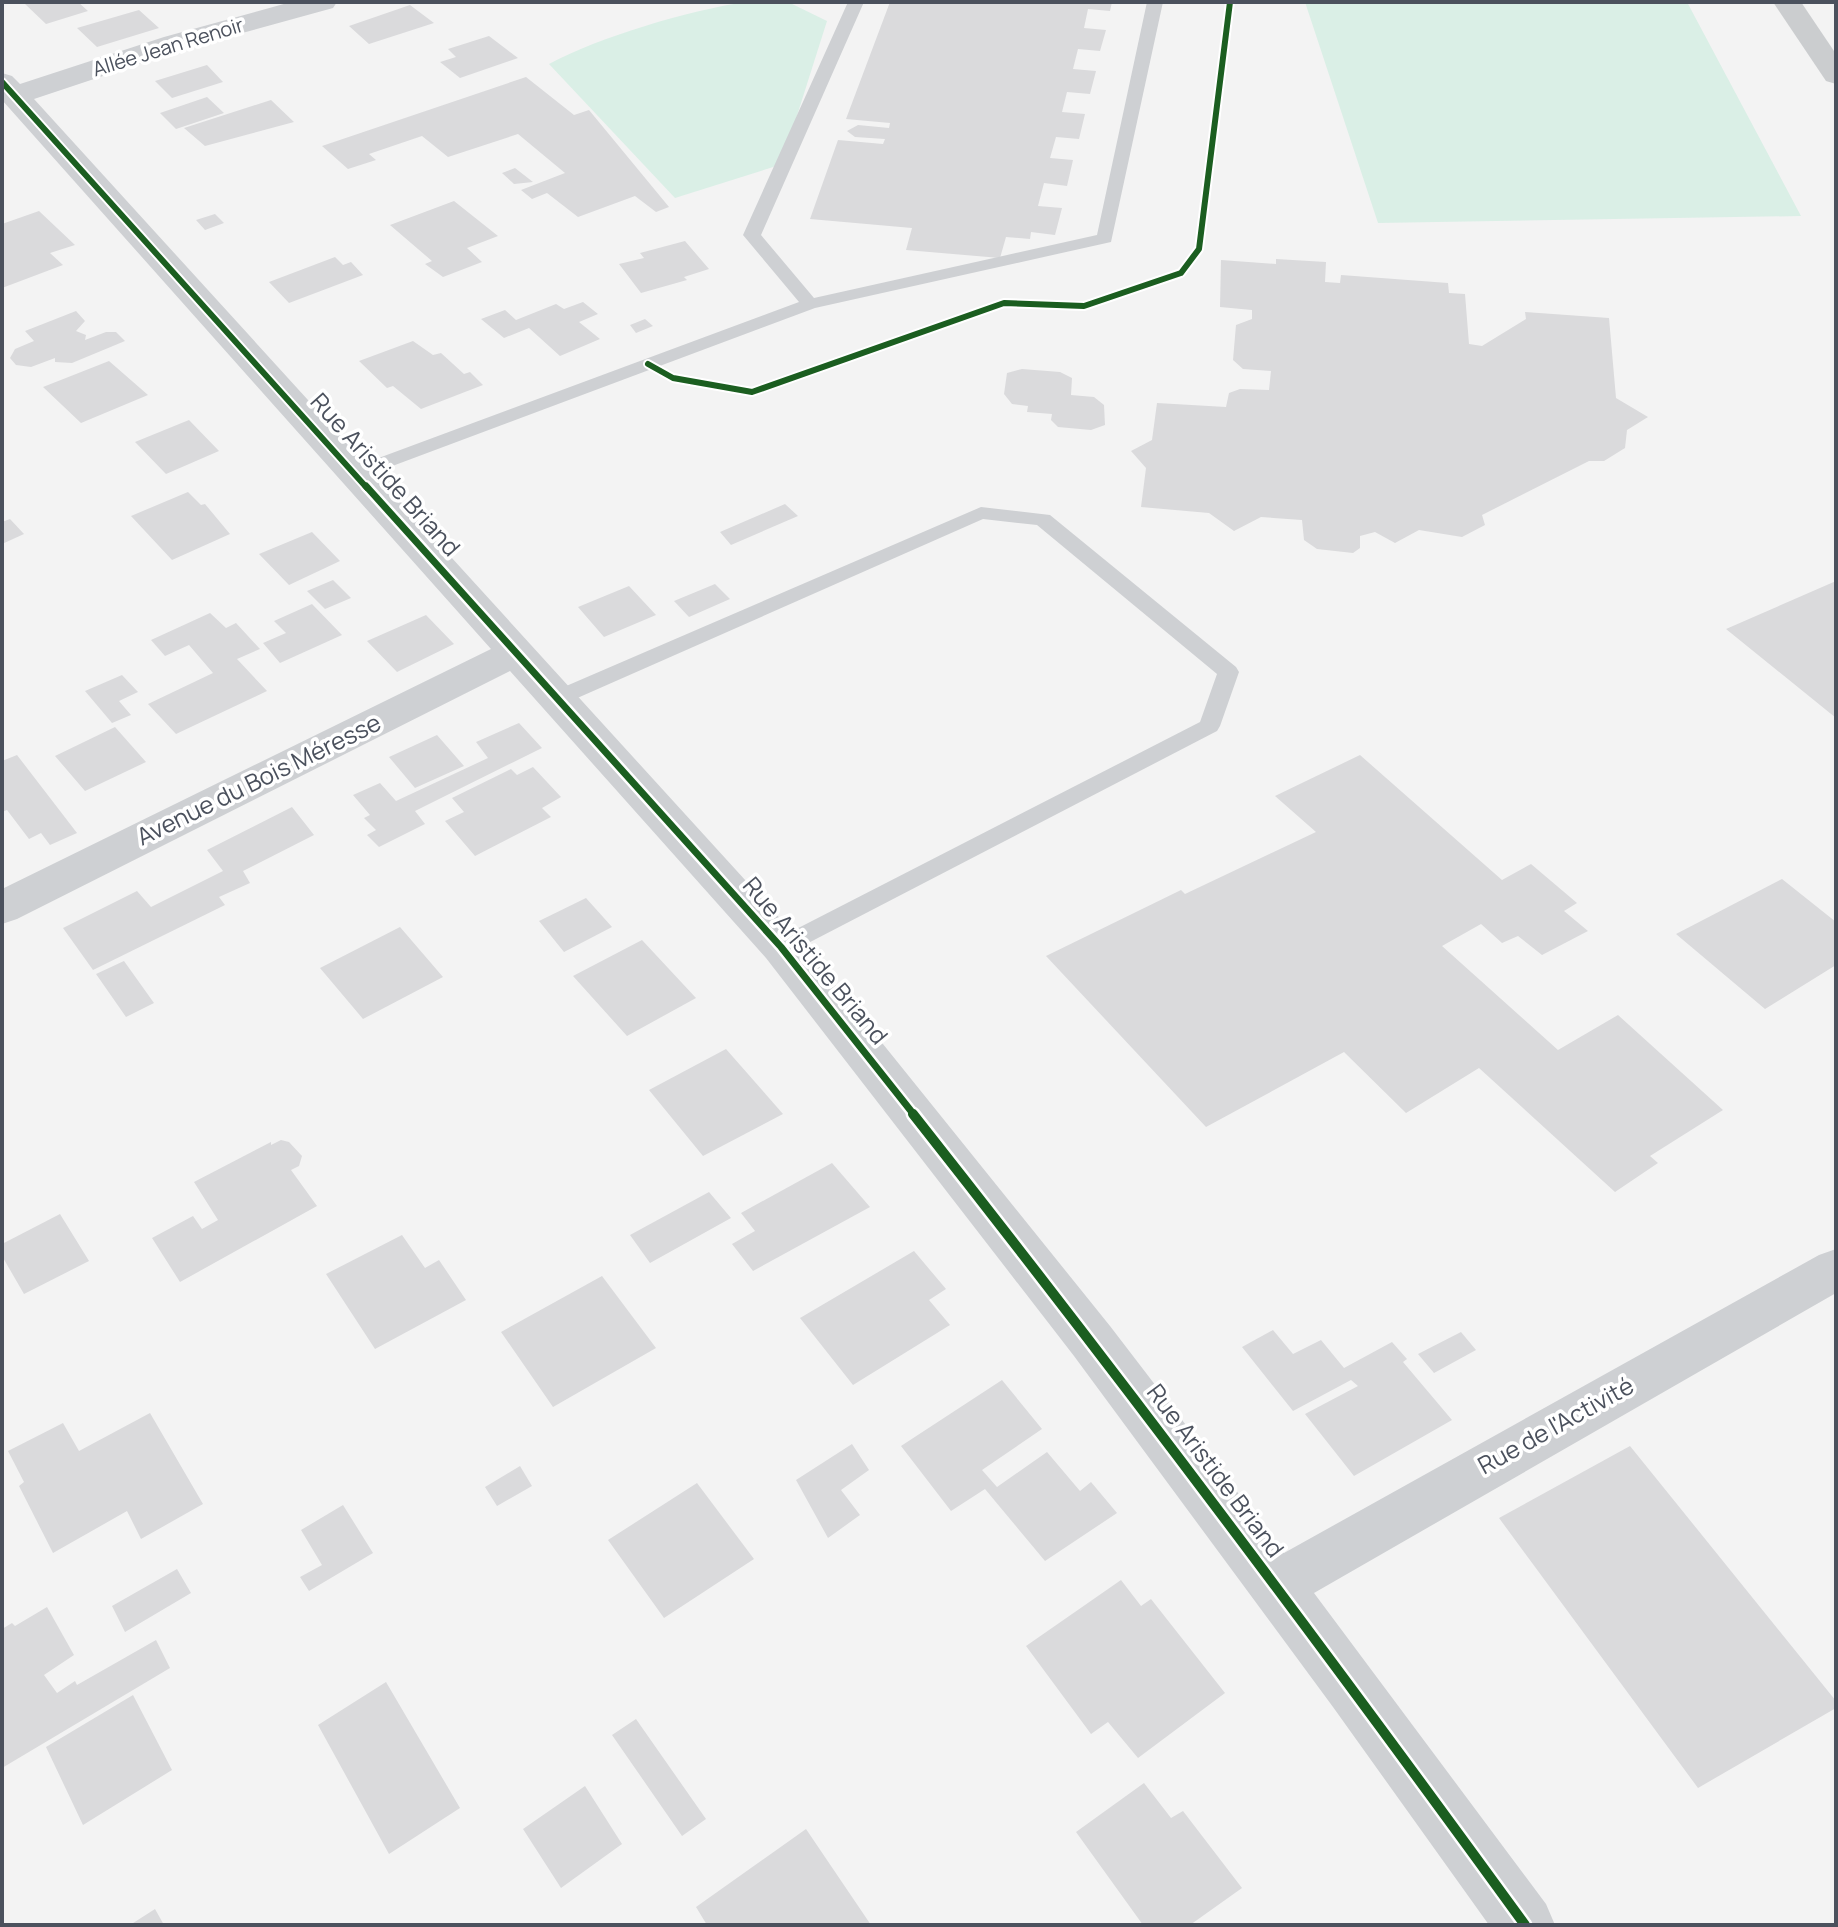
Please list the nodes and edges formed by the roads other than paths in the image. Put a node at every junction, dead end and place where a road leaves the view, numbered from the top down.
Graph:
1 (323, 2) edge
2 (856, 2) edge
3 (1155, 2) edge
4 (1787, 2) edge
5 (1836, 75) edge
6 (8, 89) edge
7 (810, 304) junction
8 (356, 473) junction
9 (517, 652) junction
10 (558, 698) junction
11 (2, 908) edge
12 (781, 947) junction
13 (1836, 1269) edge
14 (1277, 1587) junction
15 (1525, 1925) edge

1 - 6 street, Allée Jean Renoir
2 - 7 lane
3 - 7 lane
4 - 5 main road
6 - 8 street, Rue Aristide Briand
7 - 8 lane
8 - 9 street, Rue Aristide Briand
9 - 10 street, Rue Aristide Briand
9 - 11 street, Avenue du Bois Méresse
10 - 12 street, Rue Aristide Briand
10 - 12 lane
12 - 14 street, Rue Aristide Briand
13 - 14 street, Rue de l'Activité
14 - 15 street, Rue Aristide Briand

